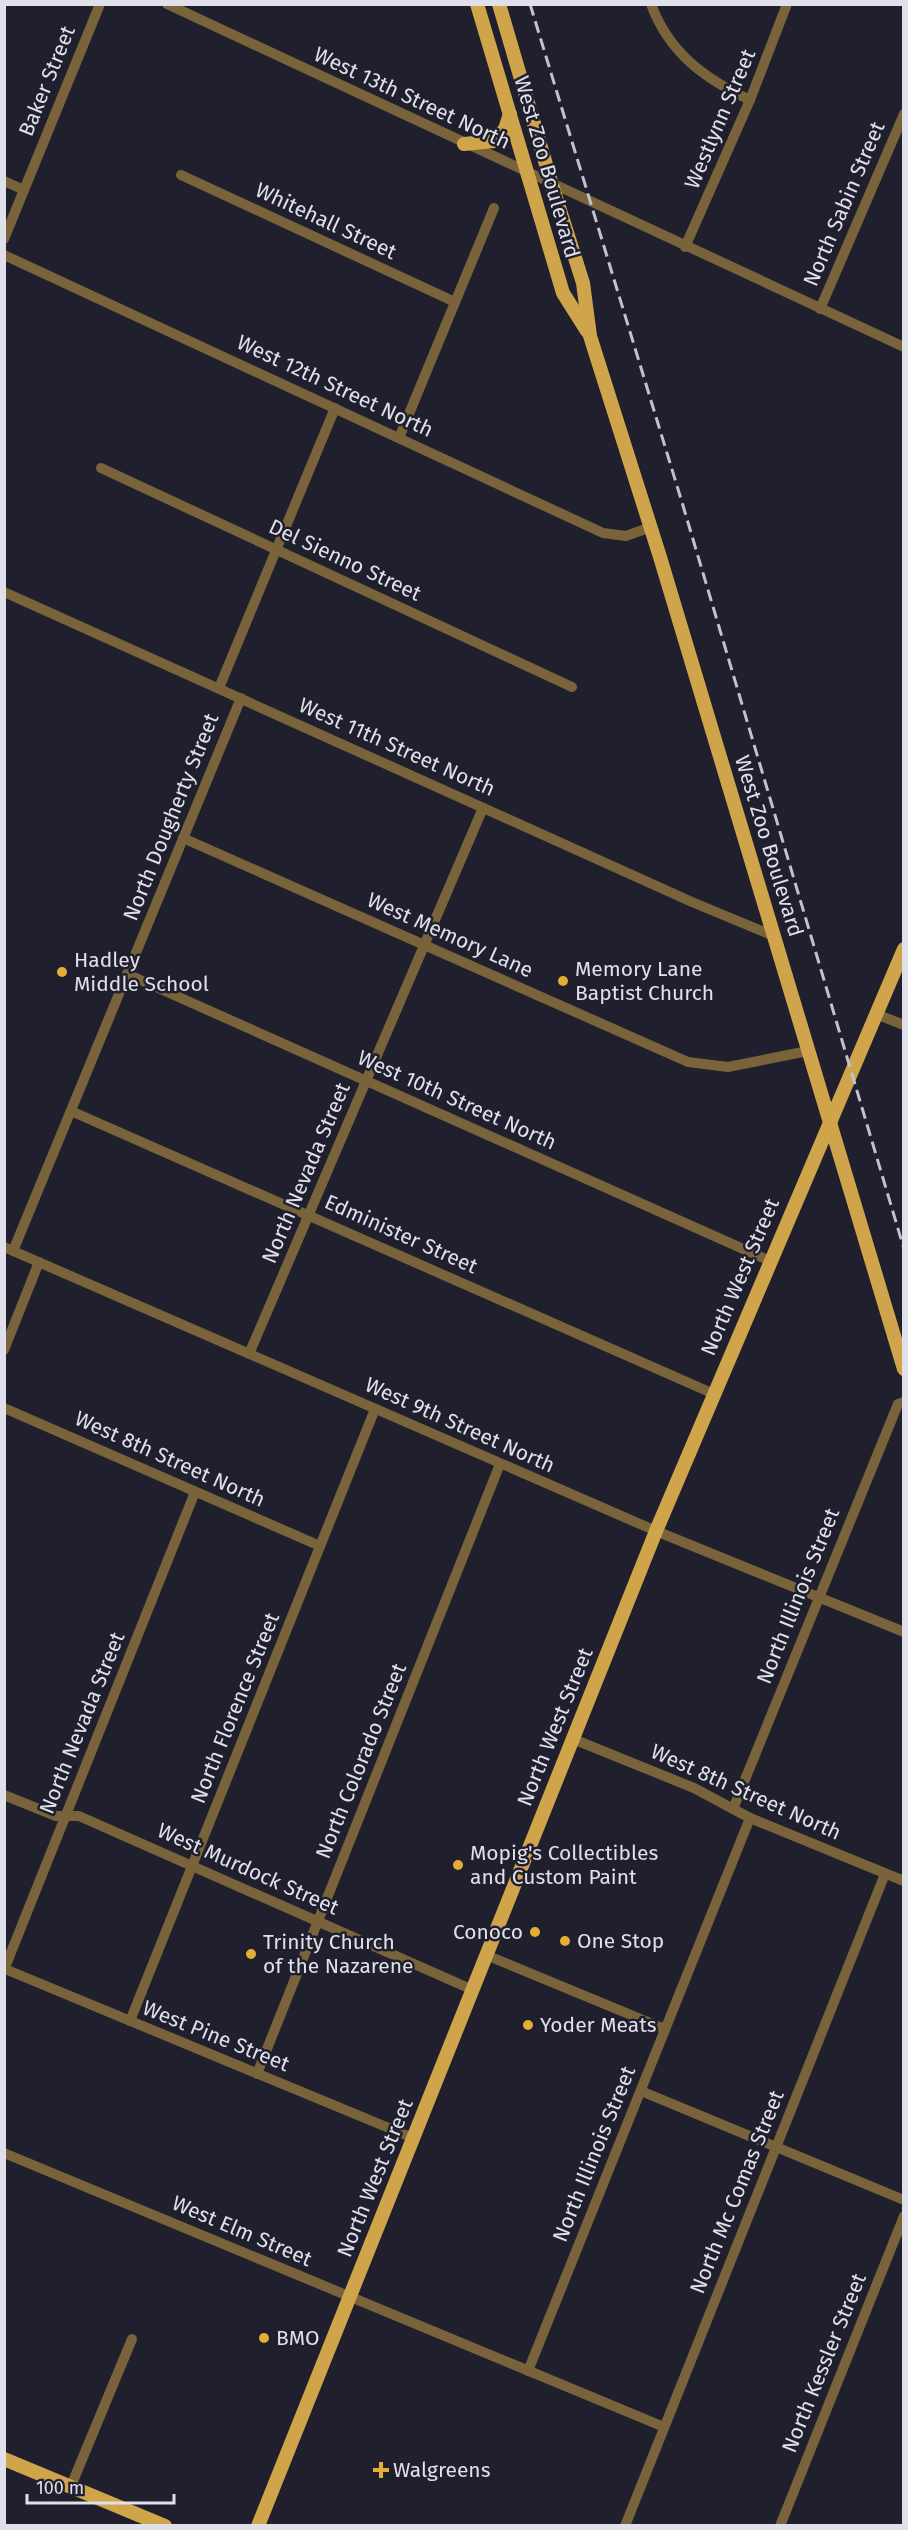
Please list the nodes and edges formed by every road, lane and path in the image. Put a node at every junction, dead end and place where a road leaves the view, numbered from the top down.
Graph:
1 (100, 4) edge
2 (167, 4) edge
3 (477, 4) edge
4 (499, 4) edge
5 (651, 4) edge
6 (787, 4) edge
7 (750, 100) junction
8 (510, 114) junction
9 (903, 114) edge
10 (464, 144) junction
11 (529, 174) junction
12 (181, 175) dead end
13 (4, 181) edge
14 (552, 185) junction
15 (24, 190) junction
16 (494, 208) dead end
17 (4, 239) edge
18 (685, 247) junction
19 (4, 255) edge
20 (454, 302) junction
21 (820, 309) junction
22 (590, 336) junction
23 (903, 347) edge
24 (334, 408) junction
25 (399, 438) junction
26 (102, 468) dead end
27 (651, 527) junction
28 (276, 549) junction
29 (4, 592) edge
30 (572, 687) dead end
31 (219, 688) junction
32 (241, 698) junction
33 (483, 808) junction
34 (183, 838) junction
35 (774, 936) junction
36 (424, 945) junction
37 (903, 949) edge
38 (127, 974) junction
39 (876, 1014) junction
40 (903, 1025) edge
41 (808, 1051) junction
42 (366, 1081) junction
43 (71, 1111) junction
44 (829, 1123) junction
45 (309, 1215) junction
46 (9, 1249) edge
47 (39, 1262) junction
48 (770, 1262) junction
49 (4, 1350) edge
50 (249, 1354) junction
51 (903, 1369) edge
52 (714, 1394) junction
53 (903, 1402) edge
54 (4, 1408) edge
55 (375, 1409) junction
56 (500, 1464) junction
57 (195, 1492) junction
58 (656, 1531) junction
59 (320, 1546) junction
60 (818, 1598) junction
61 (903, 1632) edge
62 (573, 1739) junction
63 (4, 1795) edge
64 (733, 1809) junction
65 (66, 1815) junction
66 (750, 1818) junction
67 (193, 1866) junction
68 (885, 1874) junction
69 (903, 1881) edge
70 (318, 1921) junction
71 (486, 1955) junction
72 (5, 1970) edge
73 (473, 1990) junction
74 (130, 2021) junction
75 (665, 2029) junction
76 (257, 2074) junction
77 (640, 2091) junction
78 (413, 2138) junction
79 (776, 2147) junction
80 (4, 2153) edge
81 (903, 2200) edge
82 (903, 2216) edge
83 (350, 2297) junction
84 (132, 2339) dead end
85 (528, 2371) junction
86 (664, 2427) junction
87 (4, 2459) edge
88 (71, 2486) junction
89 (165, 2526) edge
90 (258, 2526) edge
91 (625, 2526) edge
92 (780, 2526) edge

1 - 15 street, Baker Street
2 - 10 street, West 13th Street North
3 - 8 main road, West Zoo Boulevard
4 - 14 main road, West Zoo Boulevard
5 - 7 street
6 - 7 street, Westlynn Street
7 - 18 street, Westlynn Street
8 - 10 main road
8 - 11 main road, West Zoo Boulevard
9 - 21 street, North Sabin Street
10 - 11 street, West 13th Street North
11 - 14 street, West 13th Street North
11 - 22 main road, West Zoo Boulevard
12 - 20 street, Whitehall Street
13 - 15 street
14 - 18 street, West 13th Street North
14 - 22 main road, West Zoo Boulevard
15 - 17 street, Baker Street
16 - 20 street
18 - 21 street, West 13th Street North
19 - 24 street, West 12th Street North
20 - 25 street
21 - 23 street, West 13th Street North
22 - 27 main road, West Zoo Boulevard
24 - 25 street, West 12th Street North
24 - 28 street, North Dougherty Street
25 - 27 street, West 12th Street North
26 - 28 street, Del Sienno Street
27 - 35 main road, West Zoo Boulevard
28 - 30 street, Del Sienno Street
28 - 31 street, North Dougherty Street
29 - 31 street, West 11th Street North
31 - 32 street, West 11th Street North
32 - 33 street, West 11th Street North
32 - 34 street, North Dougherty Street
33 - 35 street, West 11th Street North
33 - 36 street, North Nevada Street
34 - 36 street, West Memory Lane
34 - 38 street, North Dougherty Street
35 - 41 main road, West Zoo Boulevard
36 - 41 street, West Memory Lane
36 - 42 street, North Nevada Street
37 - 39 main road, North West Street
38 - 42 street, West 10th Street North
38 - 43 street, North Dougherty Street
39 - 40 street
39 - 44 main road, North West Street
41 - 44 main road, West Zoo Boulevard
42 - 45 street, North Nevada Street
42 - 48 street, West 10th Street North
43 - 45 street, Edminister Street
43 - 46 street, North Dougherty Street
44 - 48 main road, North West Street
44 - 51 main road, West Zoo Boulevard
45 - 50 street, North Nevada Street
45 - 52 street, Edminister Street
46 - 47 street, West 9th Street North
47 - 49 street
47 - 50 street, West 9th Street North
48 - 52 main road, North West Street
50 - 55 street, West 9th Street North
52 - 58 main road, North West Street
53 - 60 street, North Illinois Street
54 - 57 street, West 8th Street North
55 - 56 street, West 9th Street North
55 - 59 street, North Florence Street
56 - 58 street, West 9th Street North
56 - 70 street, North Colorado Street
57 - 59 street, West 8th Street North
57 - 65 street, North Nevada Street
58 - 60 street, West 9th Street North
58 - 62 main road, North West Street
59 - 67 street, North Florence Street
60 - 61 street, West 9th Street North
60 - 64 street, North Illinois Street
62 - 64 street, West 8th Street North
62 - 71 main road, North West Street
63 - 65 street, West Murdock Street
64 - 66 street, West 8th Street North
65 - 67 street, West Murdock Street
65 - 72 street, North Nevada Street
66 - 68 street, West 8th Street North
66 - 75 street, North Illinois Street
67 - 70 street, West Murdock Street
67 - 74 street, North Florence Street
68 - 69 street, West 8th Street North
68 - 79 street, North Mc Comas Street
70 - 73 street, West Murdock Street
70 - 76 street, North Colorado Street
71 - 73 main road, North West Street
71 - 75 street
72 - 74 street, West Pine Street
73 - 78 main road, North West Street
74 - 76 street, West Pine Street
75 - 77 street, North Illinois Street
76 - 78 street, West Pine Street
77 - 79 street
77 - 85 street, North Illinois Street
78 - 83 main road, North West Street
79 - 81 street
79 - 86 street, North Mc Comas Street
80 - 83 street, West Elm Street
82 - 92 street, North Kessler Street
83 - 85 street, West Elm Street
83 - 90 main road, North West Street
84 - 88 street
85 - 86 street, West Elm Street
86 - 91 street, North Mc Comas Street
87 - 88 main road
88 - 89 main road

